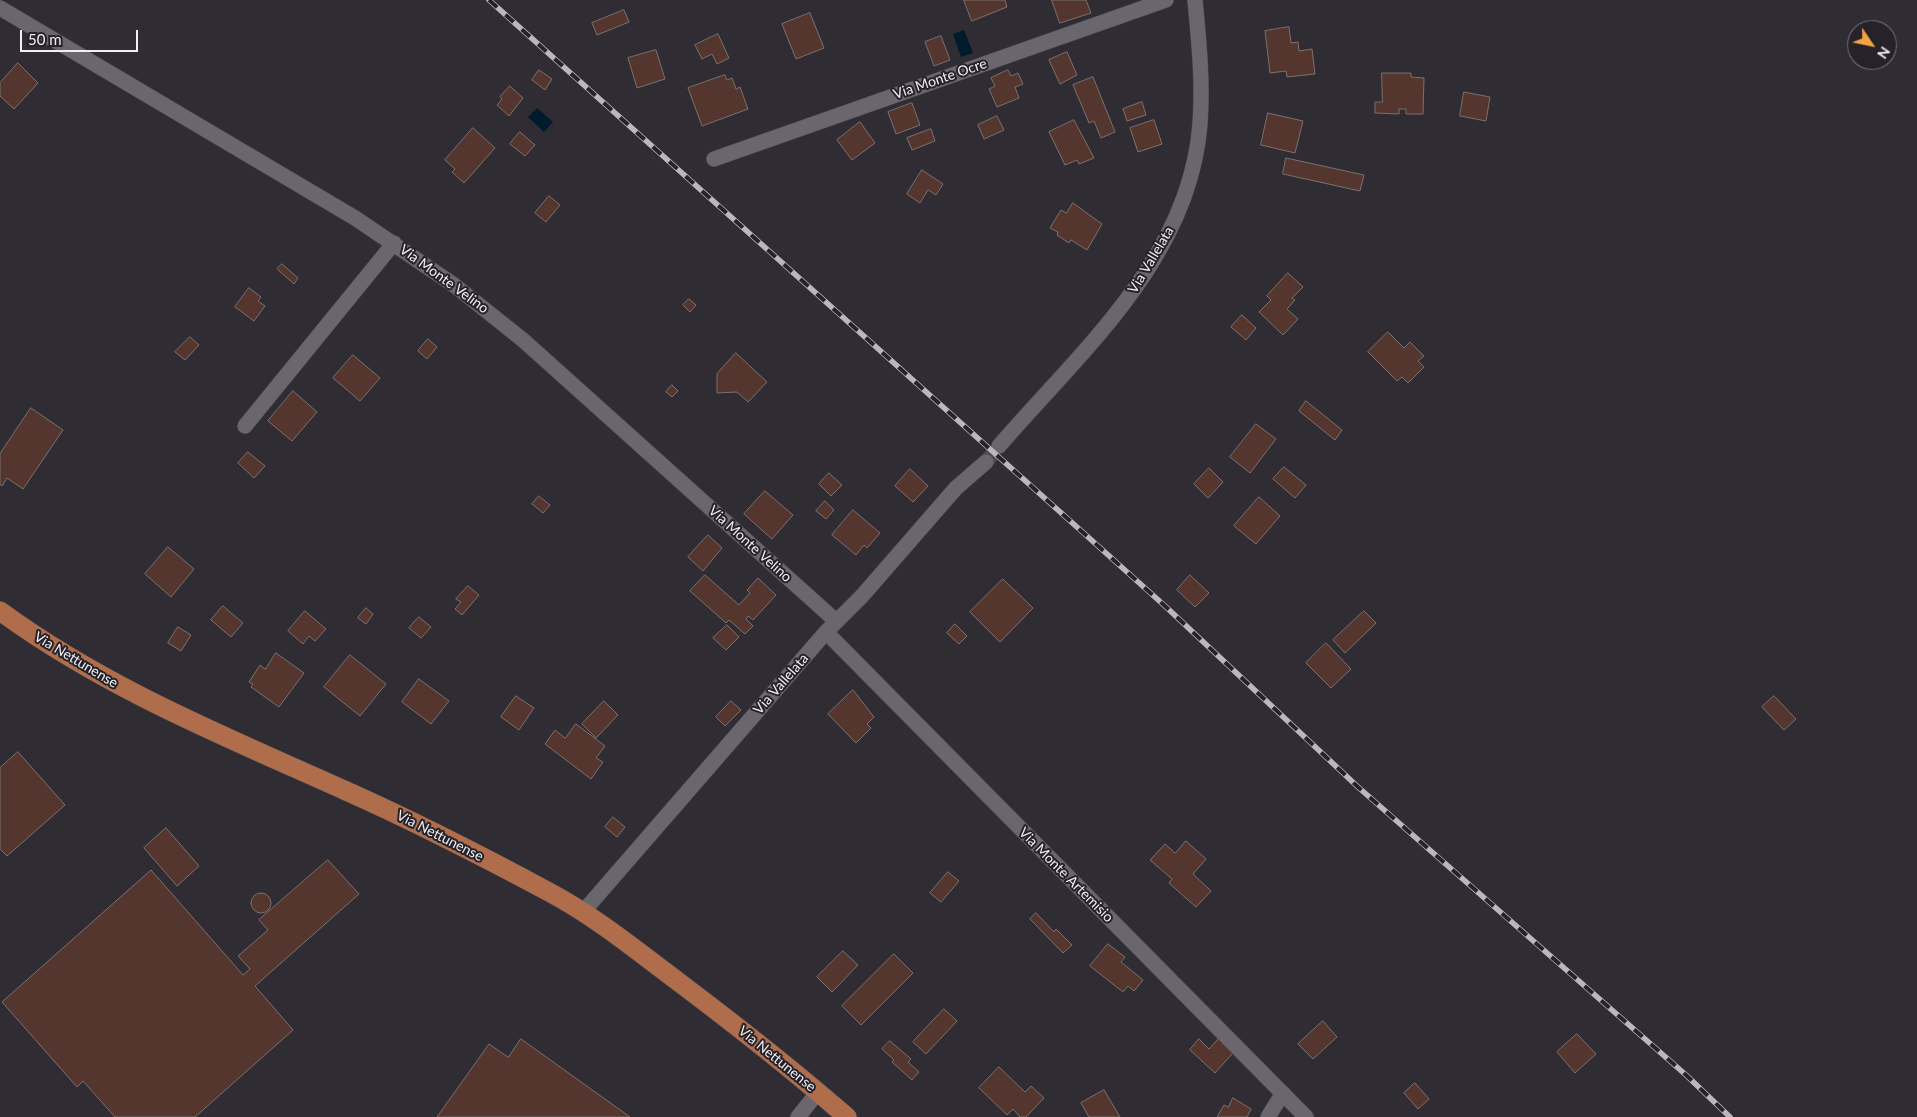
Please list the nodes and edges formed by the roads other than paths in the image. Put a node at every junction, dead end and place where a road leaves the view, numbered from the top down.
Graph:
1 (1166, 0) edge
2 (1195, 0) edge
3 (0, 8) edge
4 (714, 159) dead end
5 (394, 243) junction
6 (245, 426) dead end
7 (1000, 446) tunnel mouth
8 (986, 462) tunnel mouth
9 (0, 611) edge
10 (831, 627) junction
11 (583, 912) junction
12 (818, 1092) junction
13 (1283, 1094) junction
14 (798, 1117) edge
15 (847, 1117) edge
16 (1268, 1117) edge
17 (1306, 1117) edge

1 - 4 street, Via Monte Ocre
2 - 7 street, Via Vallelata
3 - 5 street, Via Monte Velino
5 - 6 street
5 - 10 street, Via Monte Velino
8 - 10 street, Via Vallelata
9 - 11 main road, Via Nettunense
10 - 11 street, Via Vallelata
10 - 13 street, Via Monte Artemisio
11 - 12 main road, Via Nettunense
12 - 14 street
12 - 15 main road, Via Nettunense
13 - 16 street
13 - 17 street, Via Monte Artemisio

